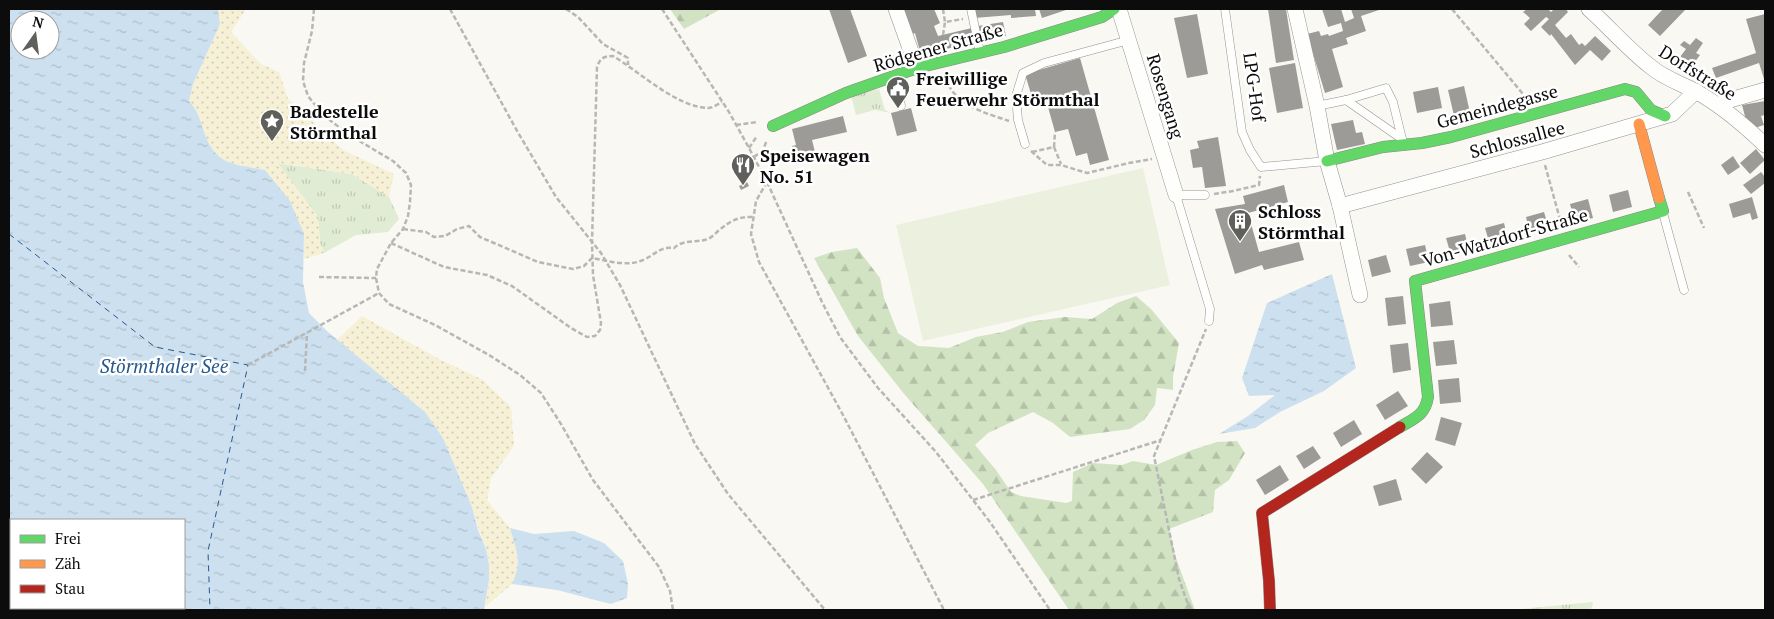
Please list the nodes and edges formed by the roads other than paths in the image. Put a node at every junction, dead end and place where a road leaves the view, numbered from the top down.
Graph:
1 (896, 9) edge
2 (1114, 9) edge
3 (1119, 9) edge
4 (1226, 9) edge
5 (1295, 9) edge
6 (1589, 9) edge
7 (972, 13) edge
8 (1129, 40) junction
9 (981, 54) junction
10 (917, 68) junction
11 (896, 75) junction
12 (1765, 90) edge
13 (1696, 91) junction
14 (1346, 100) junction
15 (901, 106) dead end
16 (1317, 106) junction
17 (1719, 106) junction
18 (1665, 116) junction
19 (1639, 124) junction
20 (774, 126) road end
21 (1403, 142) junction
22 (1025, 144) road end
23 (1765, 145) edge
24 (1327, 161) junction
25 (1176, 195) junction
26 (1205, 195) road end
27 (1340, 206) junction
28 (1663, 211) junction
29 (1684, 290) dead end
30 (1360, 295) dead end
31 (1209, 321) road end
32 (1270, 610) edge

1 - 10 street
2 - 9 street, Rödgener Straße
3 - 8 street, Rosengang
4 - 24 lane, LPG-Hof
5 - 16 street
6 - 13 street, Dorfstraße
7 - 9 lane
8 - 22 lane
8 - 25 street, Rosengang
9 - 10 street, Rödgener Straße
10 - 11 street, Rödgener Straße
11 - 15 lane
11 - 20 street, Rödgener Straße
12 - 17 street
13 - 17 street, Dorfstraße
13 - 18 street, Schlossallee
14 - 16 lane
14 - 21 lane
14 - 21 lane
16 - 24 street
17 - 23 street, Dorfstraße
18 - 19 street, Schlossallee
18 - 21 street, Gemeindegasse
19 - 27 street, Schlossallee
19 - 28 street
21 - 24 street, Gemeindegasse
24 - 27 street
25 - 26 lane
25 - 31 lane
27 - 30 street
28 - 29 lane
28 - 32 street, Von-Watzdorf-Straße

